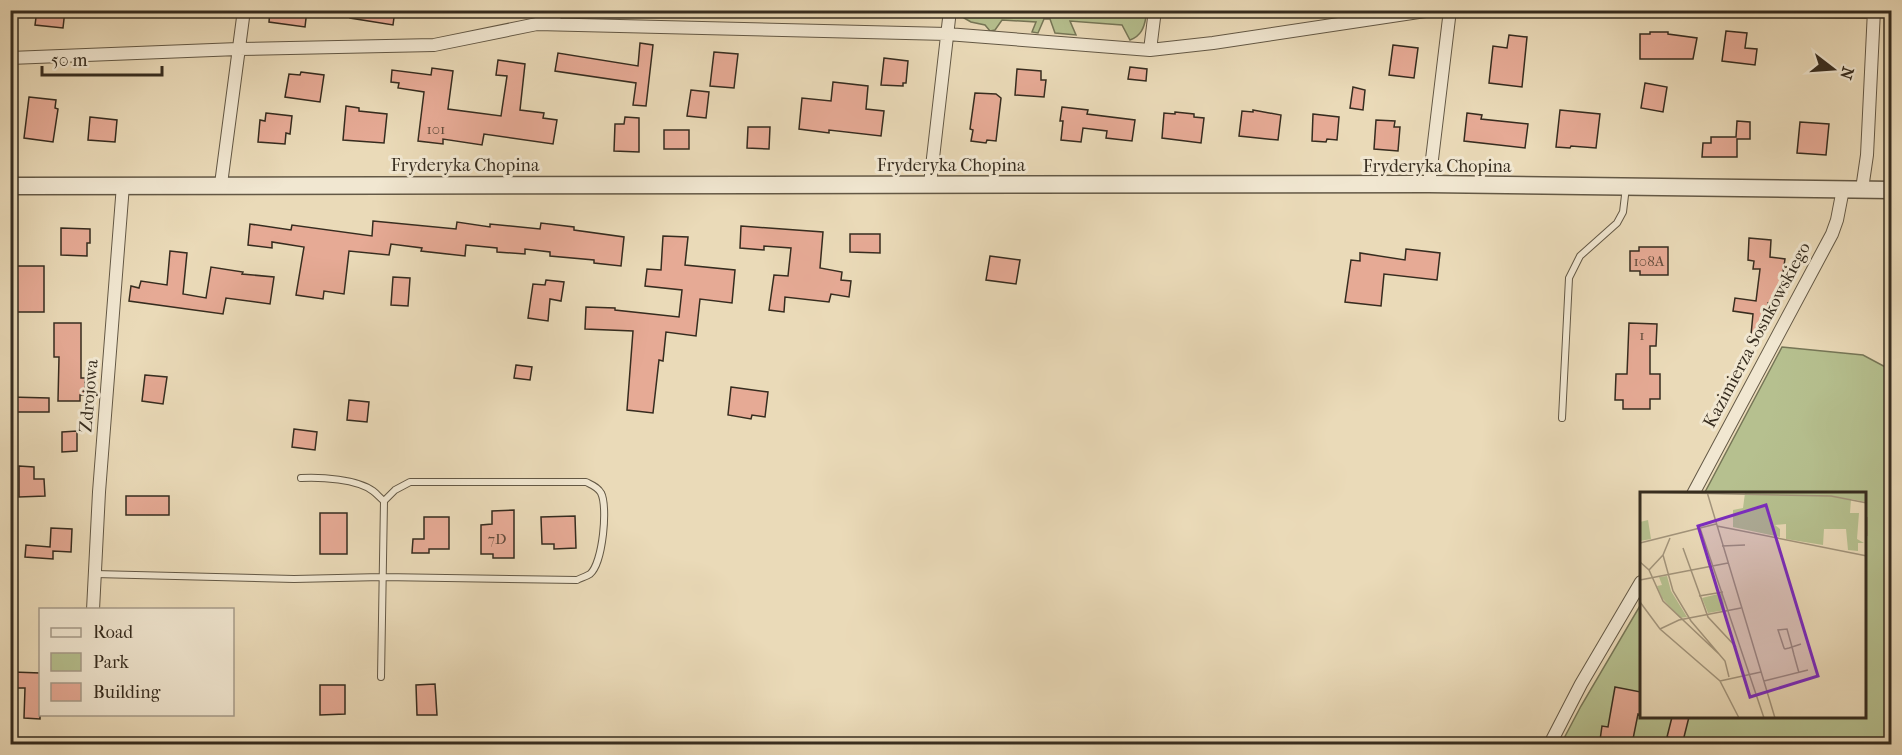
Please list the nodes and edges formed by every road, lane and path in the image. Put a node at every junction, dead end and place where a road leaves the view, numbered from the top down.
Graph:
1 (244, 10) edge
2 (564, 10) edge
3 (950, 10) edge
4 (1155, 10) edge
5 (1432, 10) edge
6 (1450, 10) edge
7 (1677, 10) edge
8 (1874, 11) edge
9 (537, 24) junction
10 (947, 34) junction
11 (238, 49) junction
12 (1150, 50) junction
13 (10, 58) edge
14 (220, 184) junction
15 (930, 184) junction
16 (1429, 184) junction
17 (123, 185) junction
18 (10, 186) edge
19 (1626, 187) junction
20 (1843, 189) junction
21 (1862, 189) junction
22 (1892, 190) edge
23 (1562, 418) dead end
24 (301, 477) dead end
25 (1694, 492) edge
26 (384, 501) junction
27 (95, 574) junction
28 (382, 577) junction
29 (1640, 584) edge
30 (93, 608) edge
31 (381, 677) dead end
32 (1550, 744) edge

1 - 11 street
2 - 9 street
3 - 10 street
4 - 12 street
5 - 12 street
6 - 16 street
7 - 8 street
8 - 21 street
9 - 10 street
9 - 11 street
10 - 12 street
10 - 15 street
11 - 13 street
11 - 14 street
14 - 15 street, Fryderyka Chopina
14 - 17 street, Fryderyka Chopina
15 - 16 street, Fryderyka Chopina
16 - 19 street, Fryderyka Chopina
17 - 18 street, Fryderyka Chopina
17 - 27 street, Zdrojowa
19 - 20 street, Fryderyka Chopina
19 - 23 lane
20 - 21 street, Fryderyka Chopina
20 - 25 street, Kazimierza Sosnkowskiego
21 - 22 street, Fryderyka Chopina
24 - 26 lane
26 - 28 lane
26 - 28 lane
27 - 28 lane
27 - 30 street, Zdrojowa
28 - 31 lane
29 - 32 street

